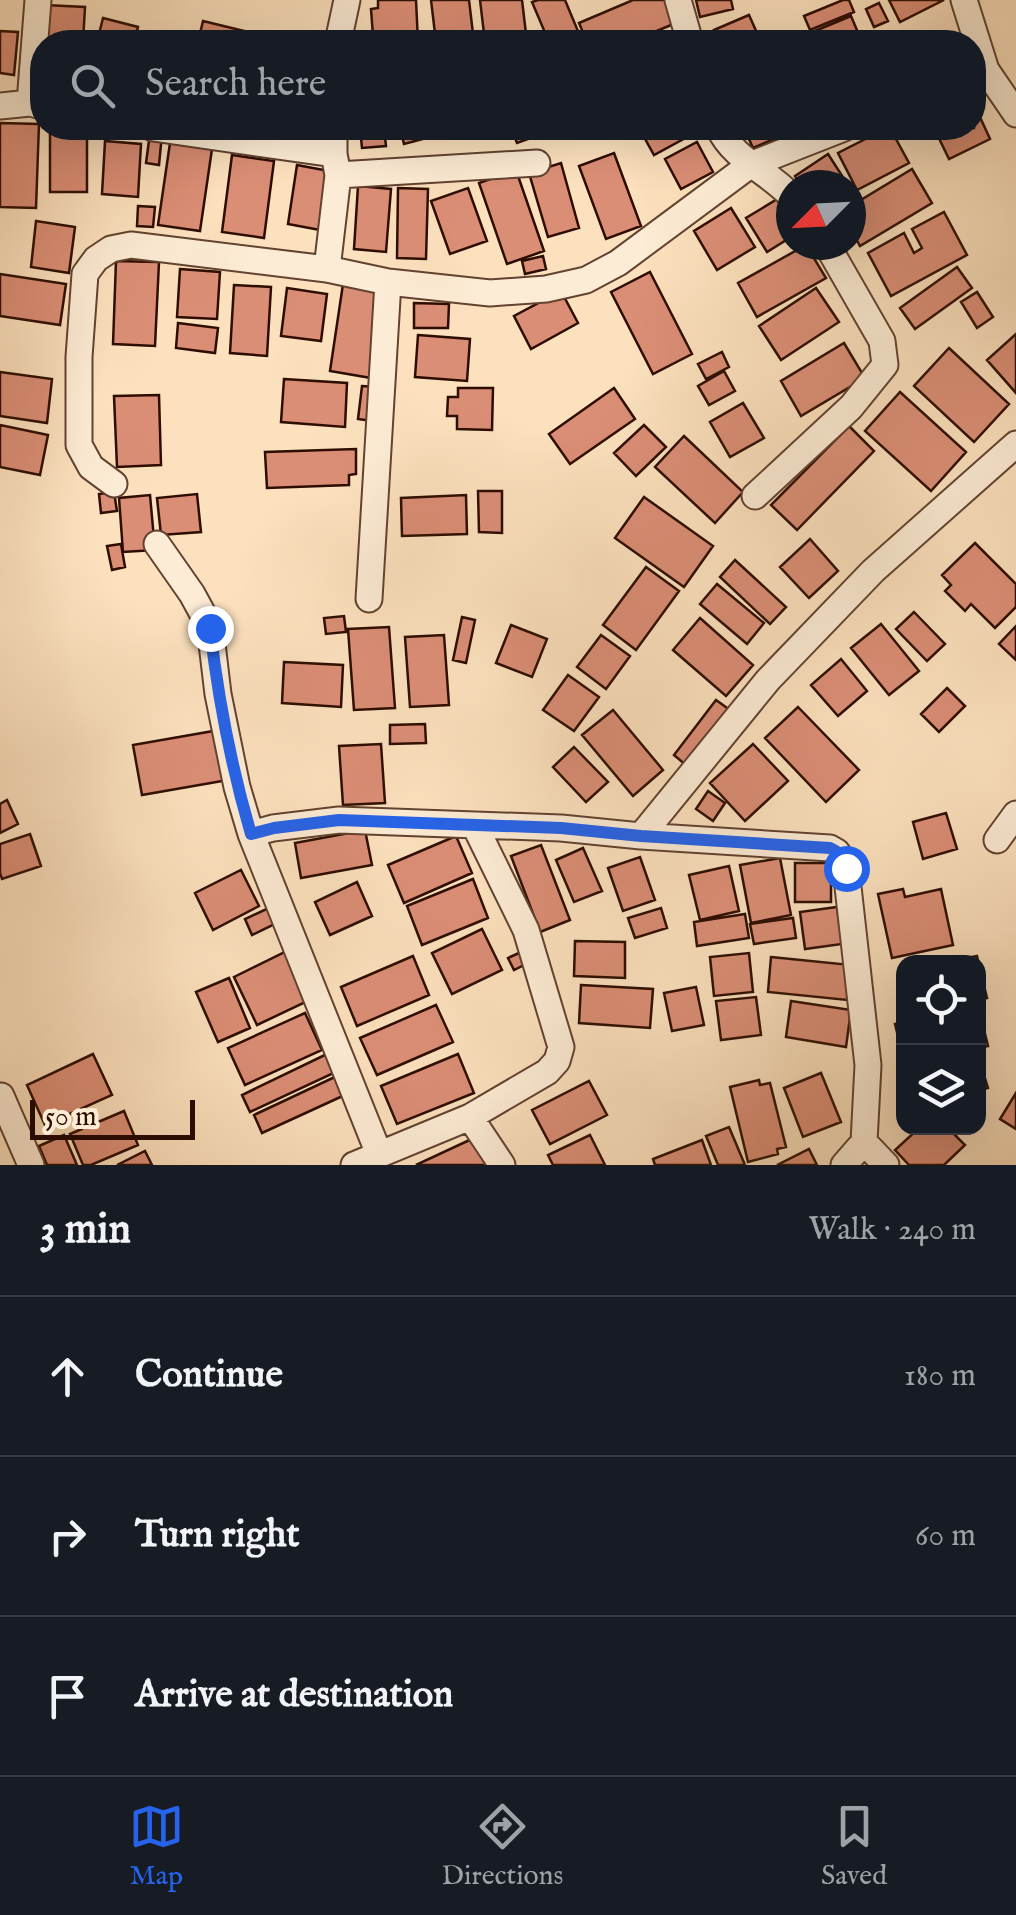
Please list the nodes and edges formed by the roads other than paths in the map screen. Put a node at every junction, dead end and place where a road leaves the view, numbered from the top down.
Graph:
1 (38, 0) edge
2 (347, 0) edge
3 (678, 0) edge
4 (964, 0) edge
5 (37, 30) edge
6 (341, 30) edge
7 (687, 30) edge
8 (970, 30) edge
9 (986, 81) edge
10 (30, 105) edge
11 (0, 106) edge
12 (1016, 114) edge
13 (212, 140) edge
14 (335, 140) edge
15 (724, 140) edge
16 (814, 140) edge
17 (537, 163) dead end
18 (336, 165) junction
19 (750, 165) junction
20 (776, 181) edge
21 (836, 260) edge
22 (327, 269) junction
23 (388, 282) junction
24 (1016, 444) edge
25 (114, 484) dead end
26 (755, 496) dead end
27 (157, 544) dead end
28 (368, 598) dead end
29 (1016, 814) edge
30 (474, 826) junction
31 (251, 834) junction
32 (641, 836) junction
33 (996, 840) dead end
34 (1, 1096) edge
35 (470, 1116) junction
36 (864, 1142) junction
37 (378, 1154) junction
38 (30, 1165) edge
39 (354, 1165) edge
40 (502, 1165) edge
41 (844, 1165) edge
42 (886, 1165) edge

1 - 5 street
2 - 6 street
3 - 7 street
4 - 8 street
9 - 12 street
10 - 11 street
13 - 18 street
14 - 18 street
15 - 19 street
16 - 19 street
17 - 18 street
18 - 22 street
19 - 20 street
19 - 23 street
21 - 26 street
22 - 23 street
22 - 25 street
23 - 28 street
24 - 32 street
27 - 31 street
29 - 33 street
30 - 31 street
30 - 32 street
30 - 35 street
31 - 37 street
32 - 36 street
34 - 38 street
35 - 37 street
35 - 40 street
36 - 41 street
36 - 42 street
37 - 39 street

